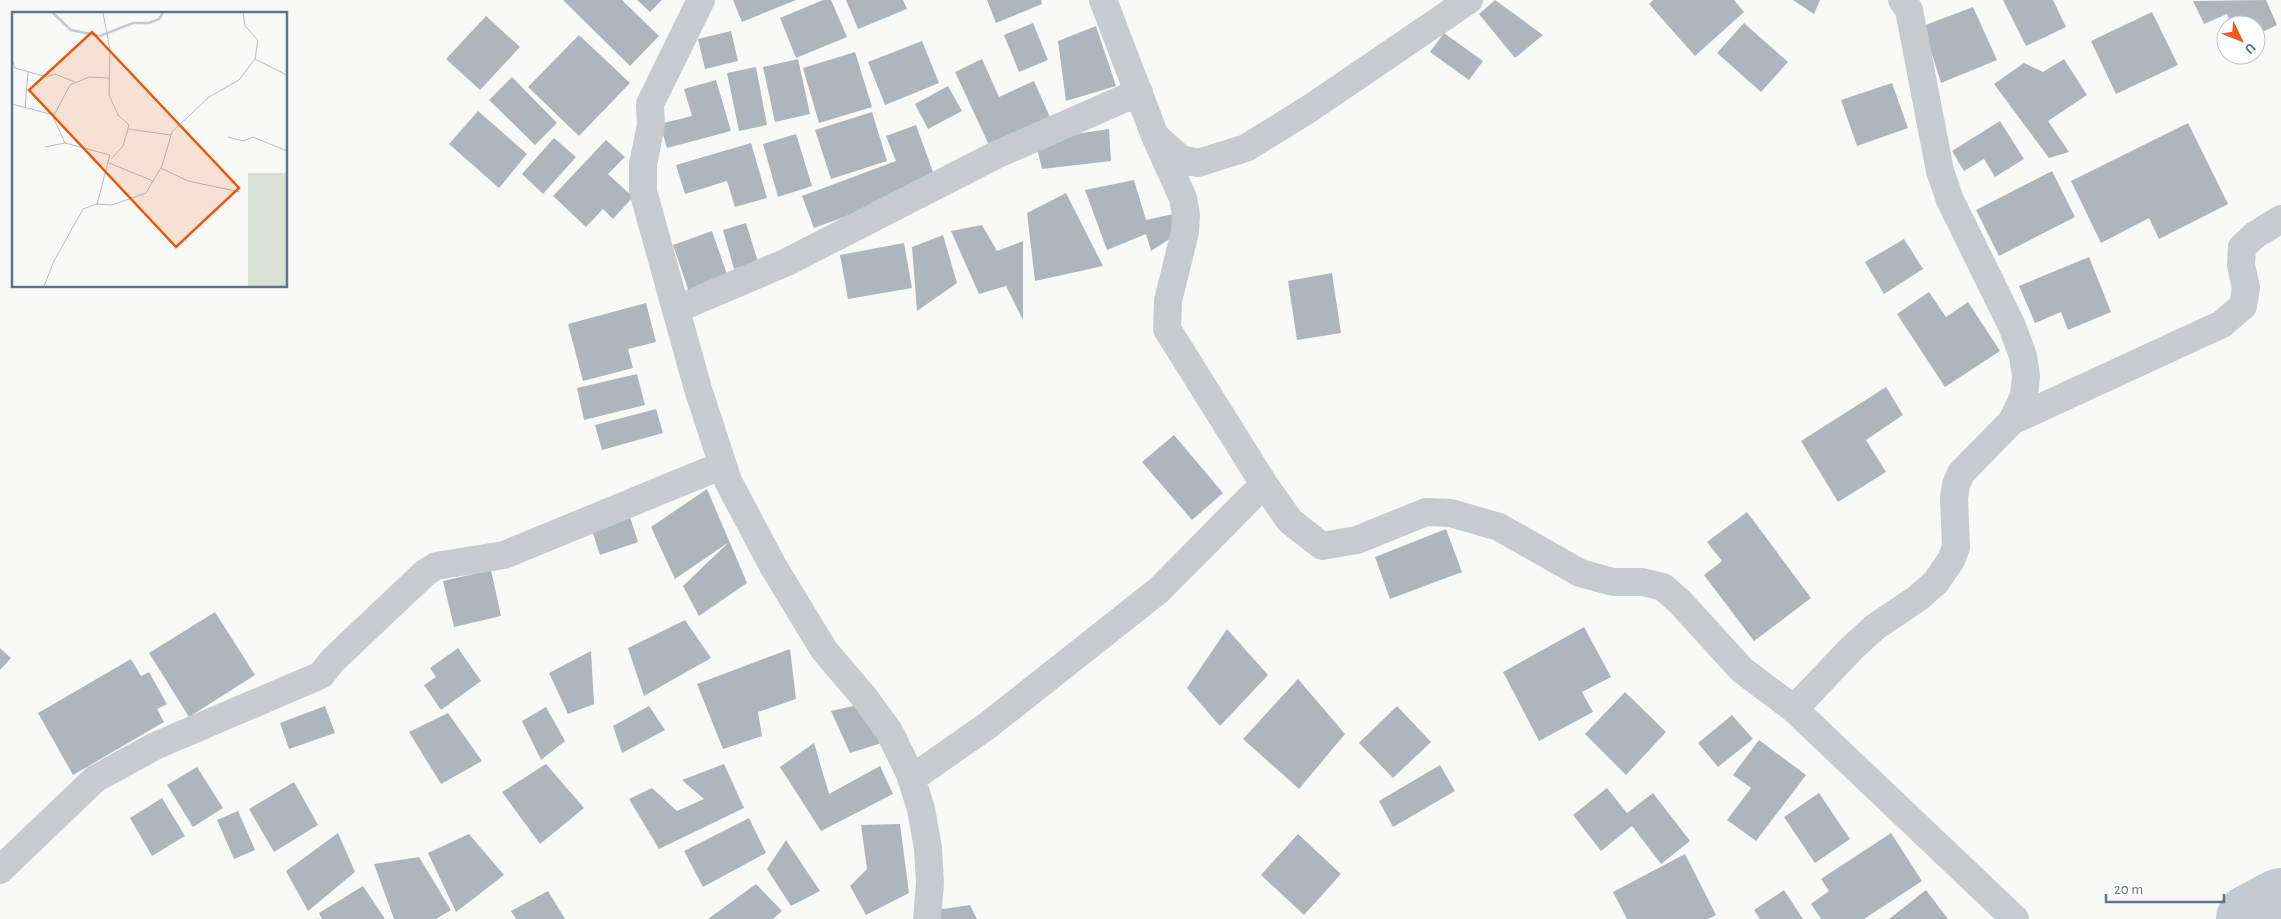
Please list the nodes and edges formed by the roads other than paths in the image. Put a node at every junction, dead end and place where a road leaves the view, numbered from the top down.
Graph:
1 (701, 0) edge
2 (1103, 0) edge
3 (1470, 0) edge
4 (1914, 3) edge
5 (1139, 92) junction
6 (1155, 136) junction
7 (2281, 219) edge
8 (678, 310) junction
9 (2012, 421) junction
10 (723, 465) junction
11 (1264, 484) junction
12 (1794, 709) junction
13 (911, 779) junction
14 (0, 870) edge
15 (927, 919) edge
16 (2015, 919) edge

1 - 8 street
2 - 5 street
3 - 6 street
4 - 9 street
5 - 6 street
5 - 8 street
6 - 11 street
7 - 9 street
8 - 10 street
9 - 12 street
10 - 13 street
10 - 14 street
11 - 12 street
11 - 13 street
12 - 16 street
13 - 15 street

